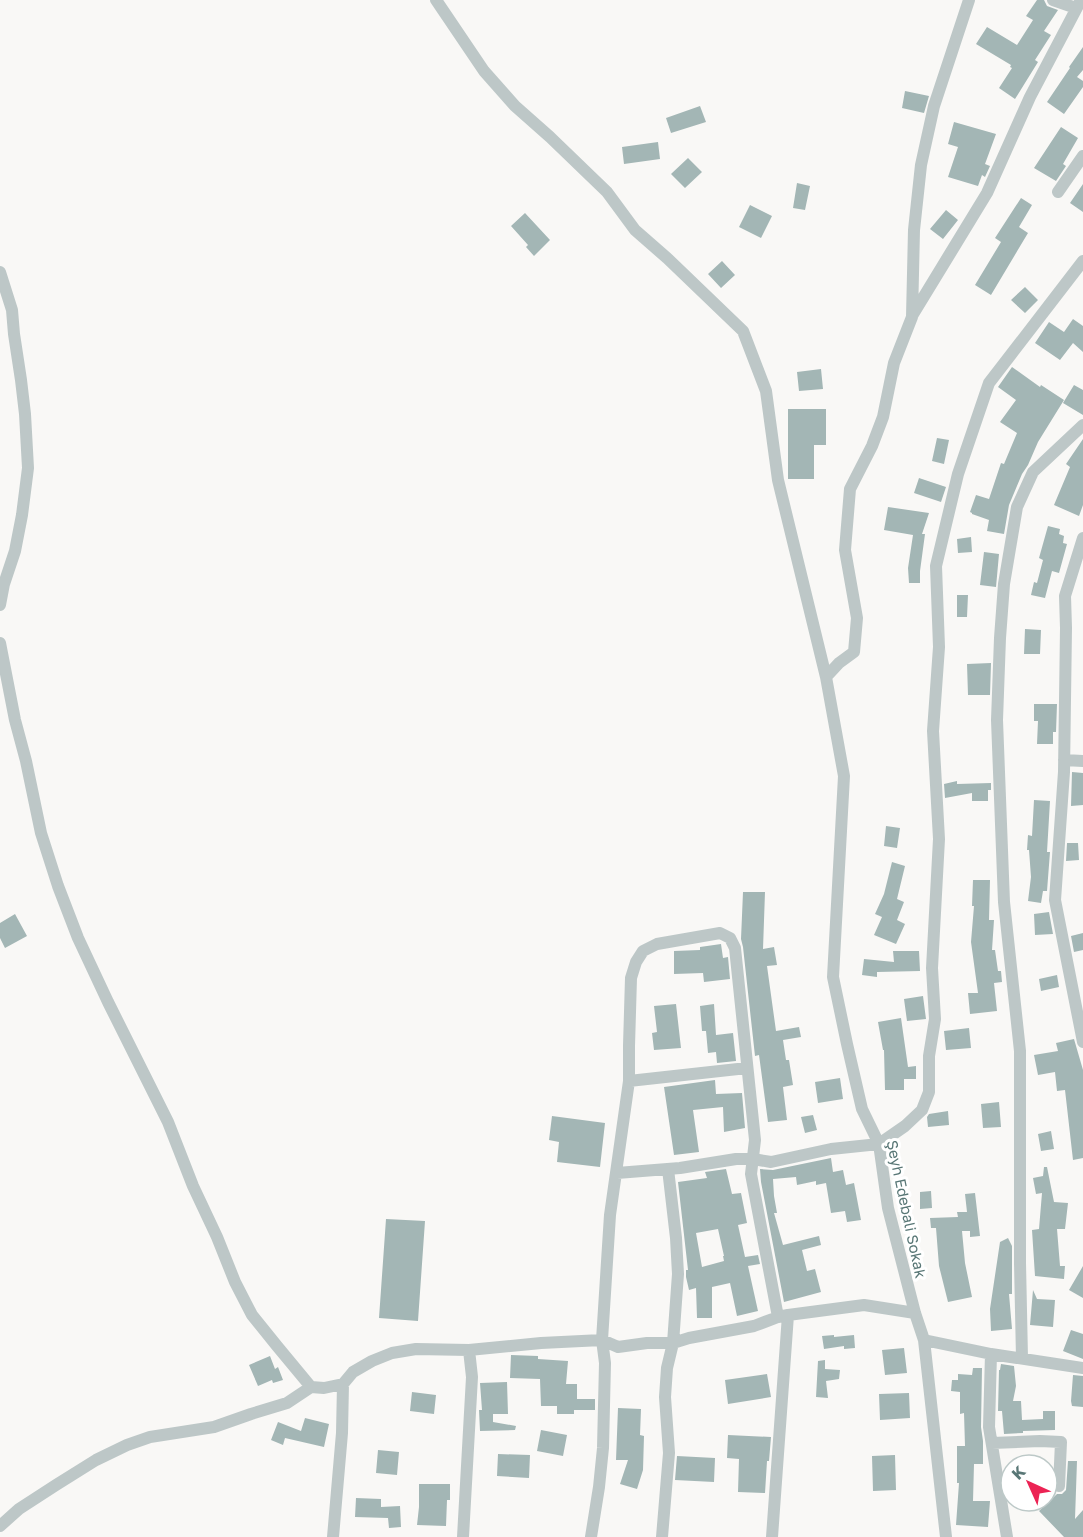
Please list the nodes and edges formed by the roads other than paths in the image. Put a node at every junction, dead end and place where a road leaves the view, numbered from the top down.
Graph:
1 (436, 0) edge
2 (969, 0) edge
3 (1053, 0) edge
4 (1079, 4) edge
5 (1083, 156) edge
6 (1058, 192) dead end
7 (1083, 261) edge
8 (0, 272) edge
9 (912, 317) junction
10 (1083, 424) edge
11 (1083, 538) edge
12 (0, 605) edge
13 (0, 643) edge
14 (826, 677) junction
15 (1064, 760) junction
16 (1083, 760) edge
17 (1083, 1042) edge
18 (747, 1068) junction
19 (629, 1081) junction
20 (879, 1144) junction
21 (753, 1159) junction
22 (668, 1169) junction
23 (617, 1173) junction
24 (915, 1313) junction
25 (783, 1316) junction
26 (602, 1340) junction
27 (924, 1340) junction
28 (673, 1343) junction
29 (469, 1350) junction
30 (990, 1354) junction
31 (1022, 1358) junction
32 (1083, 1368) edge
33 (343, 1384) junction
34 (311, 1387) junction
35 (992, 1443) junction
36 (1059, 1486) dead end
37 (0, 1526) edge
38 (333, 1537) edge
39 (463, 1537) edge
40 (591, 1537) edge
41 (662, 1537) edge
42 (772, 1537) edge
43 (946, 1537) edge
44 (1006, 1537) edge

1 - 14 street, Şeyh Edebali Sokak
2 - 9 street
3 - 4 street
4 - 9 street
5 - 6 street
7 - 20 street
8 - 12 street
9 - 14 street
10 - 31 street
11 - 15 street
13 - 34 street
14 - 20 street, Şeyh Edebali Sokak
15 - 16 street
15 - 17 street
18 - 19 street
18 - 19 street
18 - 21 street
19 - 23 street
20 - 21 street
20 - 24 street, Şeyh Edebali Sokak
21 - 22 street
21 - 25 street
22 - 23 street
22 - 28 street
23 - 26 street
24 - 25 street
24 - 27 street, Şeyh Edebali Sokak
25 - 28 street
25 - 42 street
26 - 28 street
26 - 29 street
26 - 40 street
27 - 30 street
27 - 43 street, Şeyh Edebali Sokak
28 - 41 street
29 - 33 street
29 - 39 street
30 - 31 street
30 - 35 street
31 - 32 street
33 - 34 street
33 - 38 street
34 - 37 street
35 - 36 street
35 - 44 street

